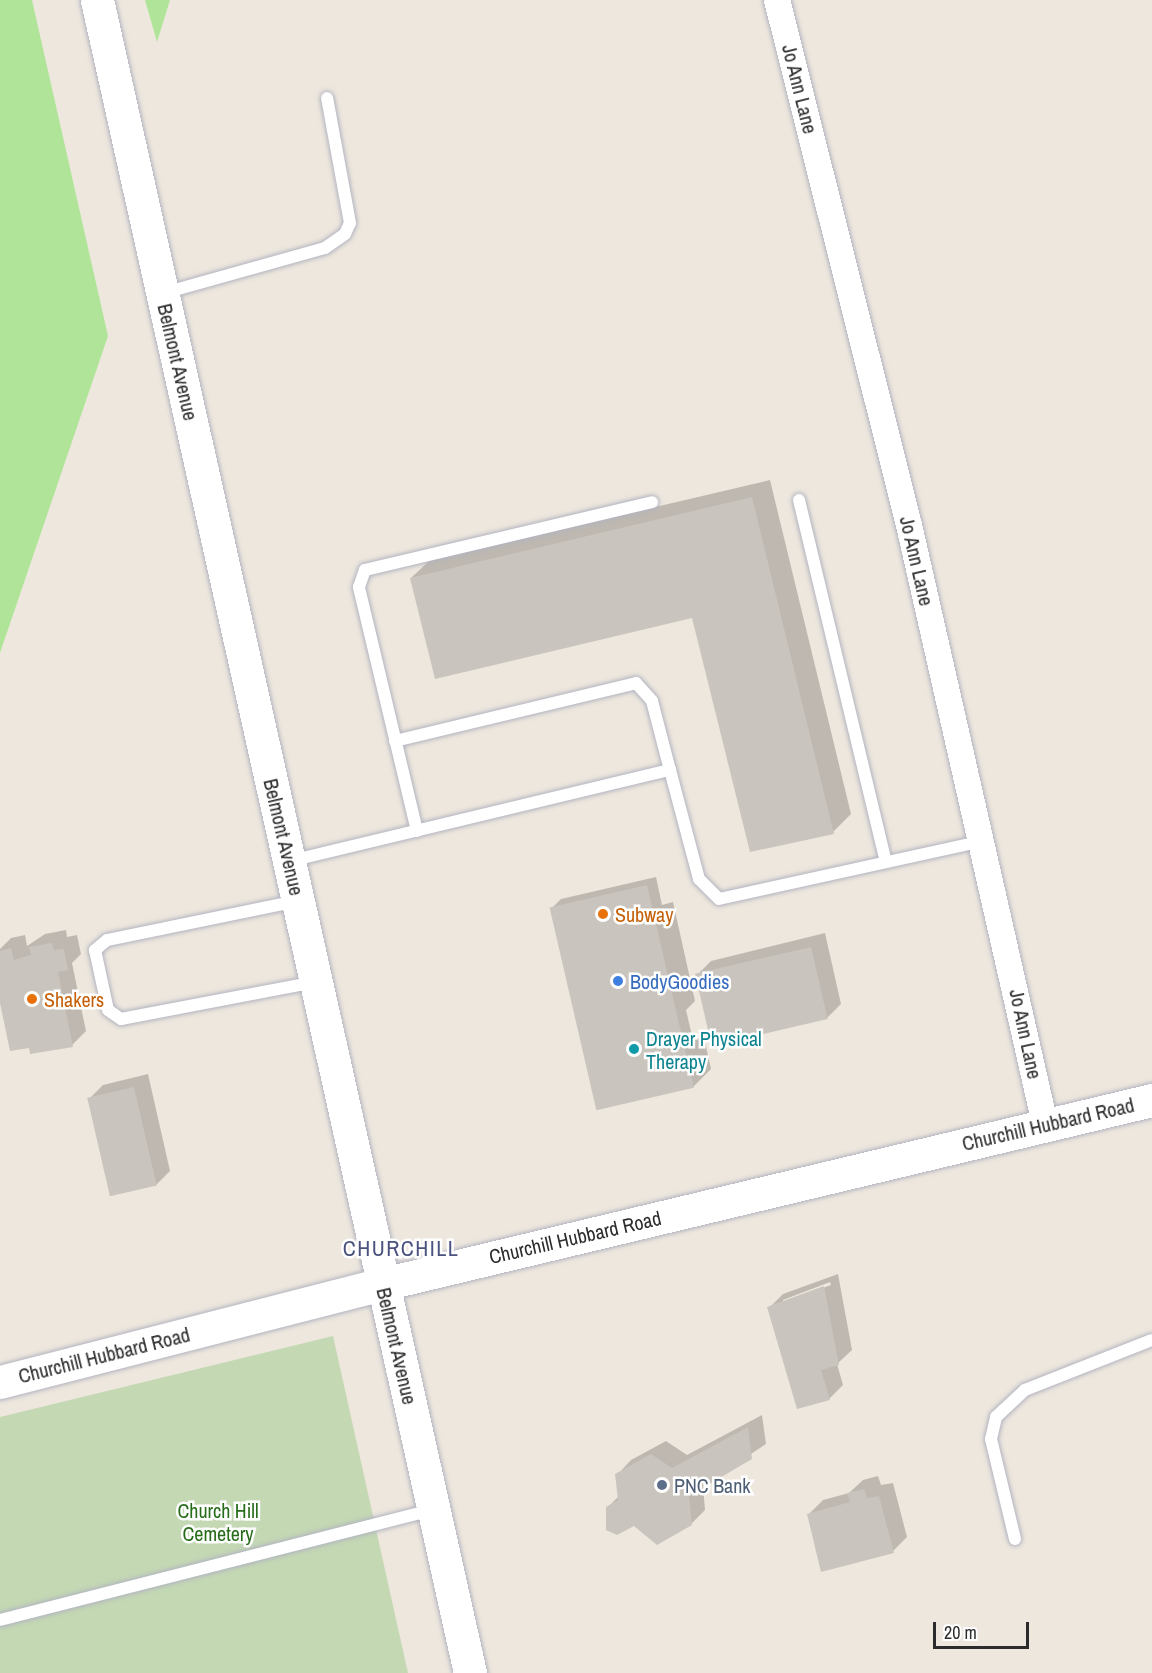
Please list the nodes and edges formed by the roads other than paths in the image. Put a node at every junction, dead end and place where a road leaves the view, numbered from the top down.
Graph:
1 (97, 0) edge
2 (777, 0) edge
3 (327, 98) dead end
4 (163, 293) junction
5 (799, 500) dead end
6 (652, 502) dead end
7 (394, 741) junction
8 (670, 770) junction
9 (417, 831) junction
10 (982, 841) junction
11 (289, 861) junction
12 (886, 862) junction
13 (298, 900) junction
14 (316, 982) junction
15 (1152, 1100) edge
16 (1045, 1124) junction
17 (383, 1284) junction
18 (1152, 1341) edge
19 (0, 1382) edge
20 (435, 1508) junction
21 (1015, 1539) dead end
22 (0, 1620) edge
23 (470, 1673) edge

1 - 4 main road, Belmont Avenue
2 - 10 street, Jo Ann Lane
3 - 4 lane
4 - 11 main road, Belmont Avenue
5 - 12 lane
6 - 7 lane
7 - 8 lane
7 - 9 lane
8 - 9 lane
8 - 12 lane
9 - 11 lane
10 - 12 lane
10 - 16 street, Jo Ann Lane
11 - 13 main road, Belmont Avenue
13 - 14 main road, Belmont Avenue
13 - 14 lane
14 - 17 main road, Belmont Avenue
15 - 16 main road, Churchill Hubbard Road
16 - 17 main road, Churchill Hubbard Road
17 - 19 main road, Churchill Hubbard Road
17 - 20 main road, Belmont Avenue
18 - 21 lane
20 - 22 lane
20 - 23 main road, Belmont Avenue

